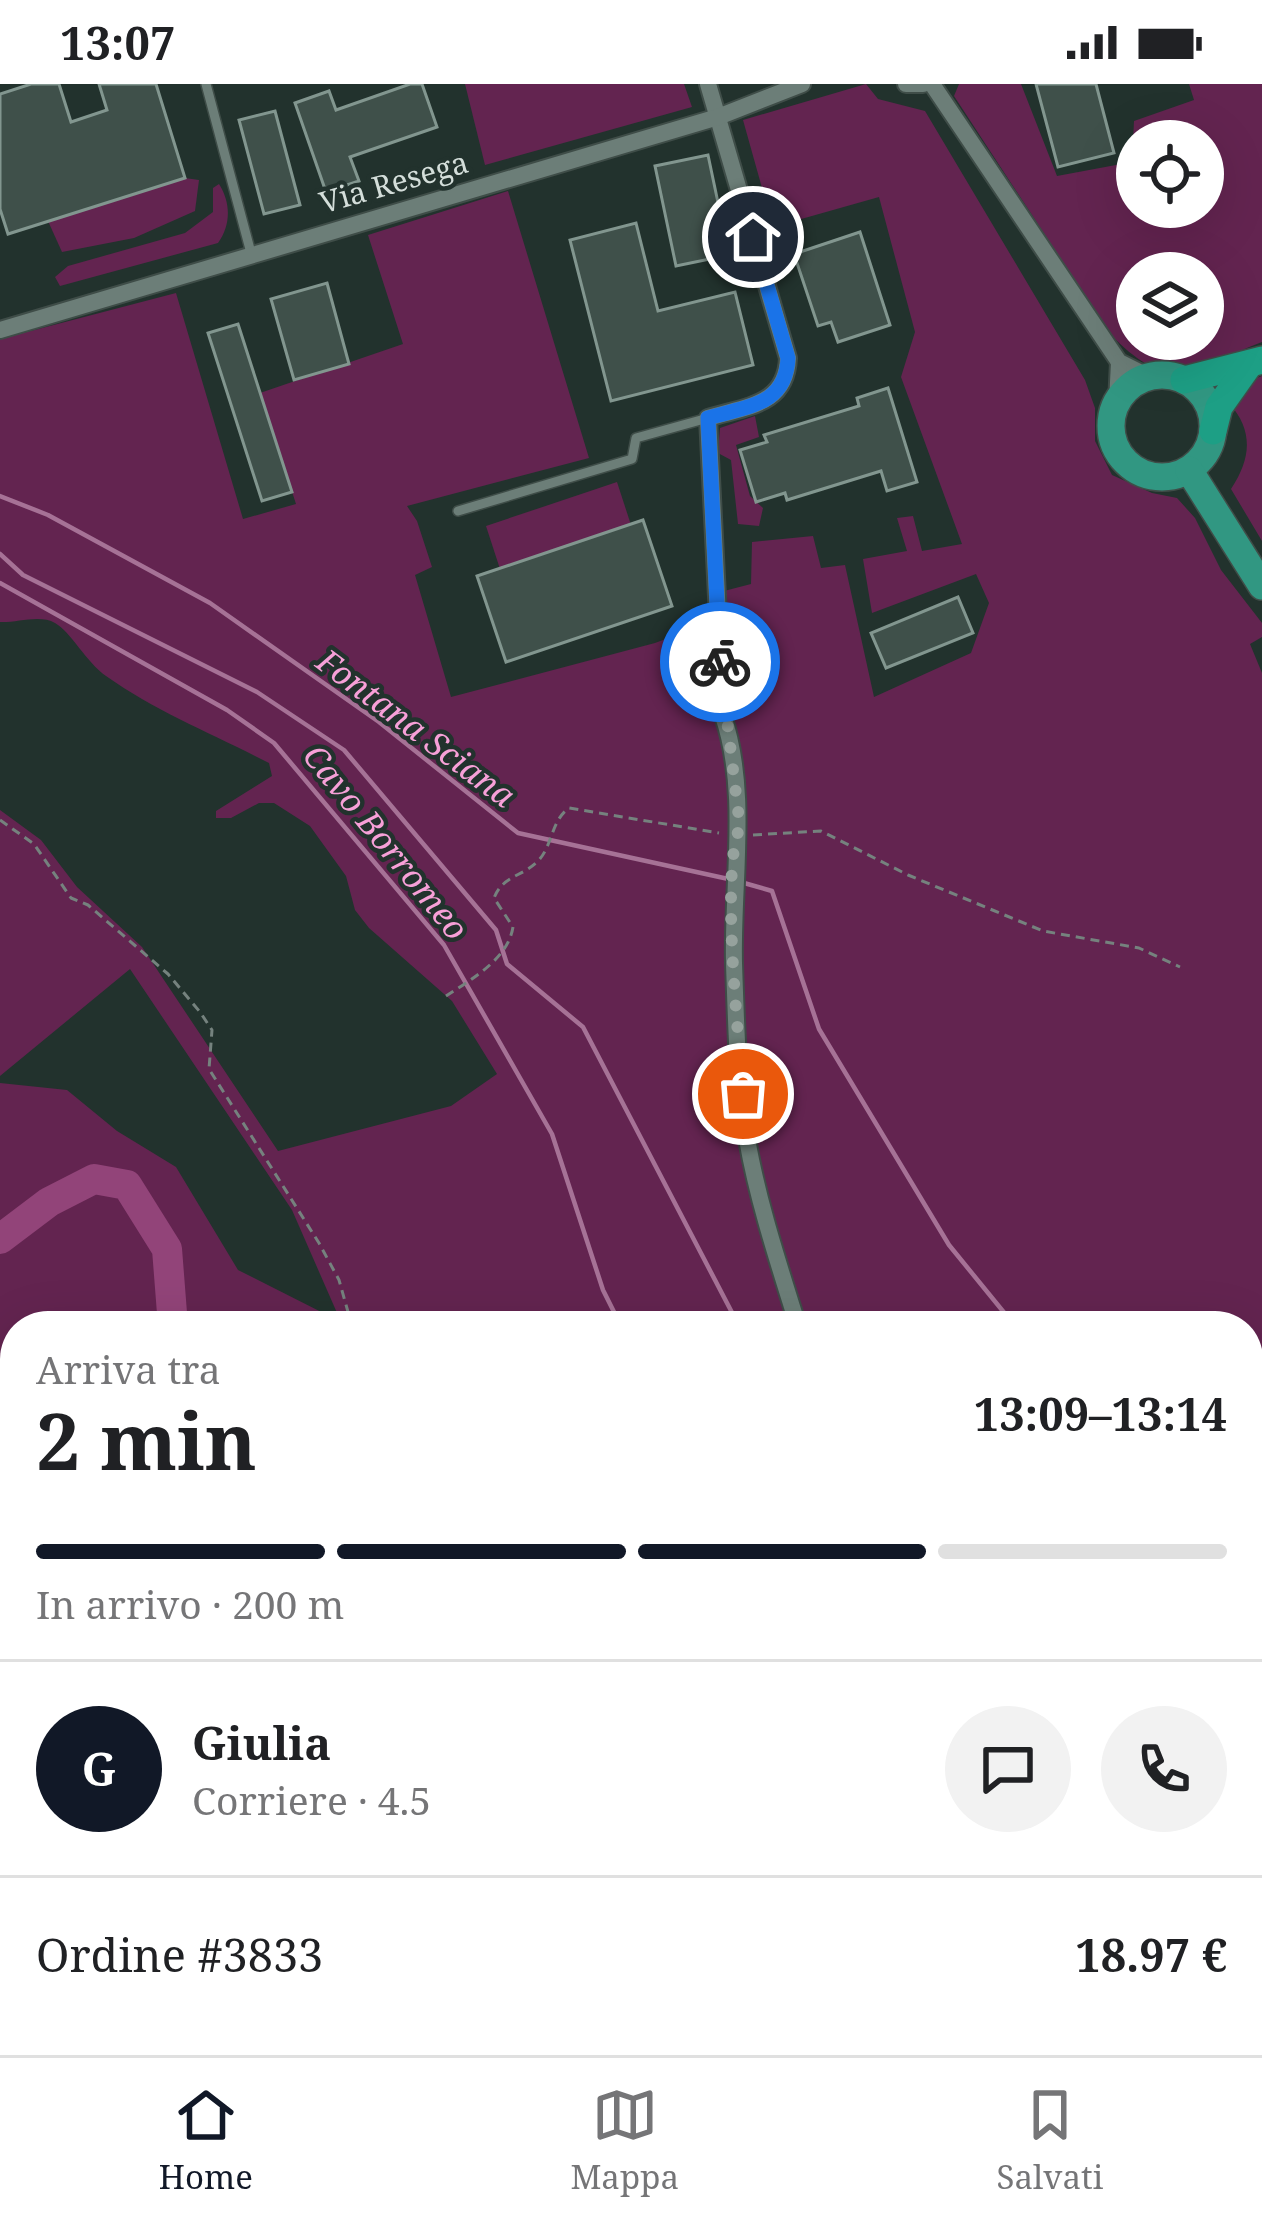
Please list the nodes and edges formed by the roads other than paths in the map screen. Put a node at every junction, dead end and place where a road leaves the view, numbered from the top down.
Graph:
1 (206, 84) edge
2 (708, 84) edge
3 (802, 84) edge
4 (906, 84) edge
5 (923, 84) edge
6 (932, 84) edge
7 (718, 117) junction
8 (251, 254) junction
9 (0, 330) edge
10 (1119, 362) junction
11 (1255, 363) edge
12 (1149, 377) junction
13 (1184, 380) junction
14 (1117, 403) junction
15 (708, 418) junction
16 (1213, 431) junction
17 (1189, 470) junction
18 (458, 511) dead end
19 (1262, 586) edge
20 (795, 1311) edge

1 - 8 lane
2 - 7 street
3 - 7 street, Via Resega
4 - 5 street
6 - 10 street
7 - 8 street, Via Resega
7 - 15 street
8 - 9 street, Via Resega
10 - 12 street
10 - 14 street
11 - 13 highway
11 - 16 highway
12 - 13 main road
12 - 14 main road
13 - 16 main road
14 - 17 main road
15 - 18 lane
15 - 20 street
16 - 17 main road
17 - 19 main road

